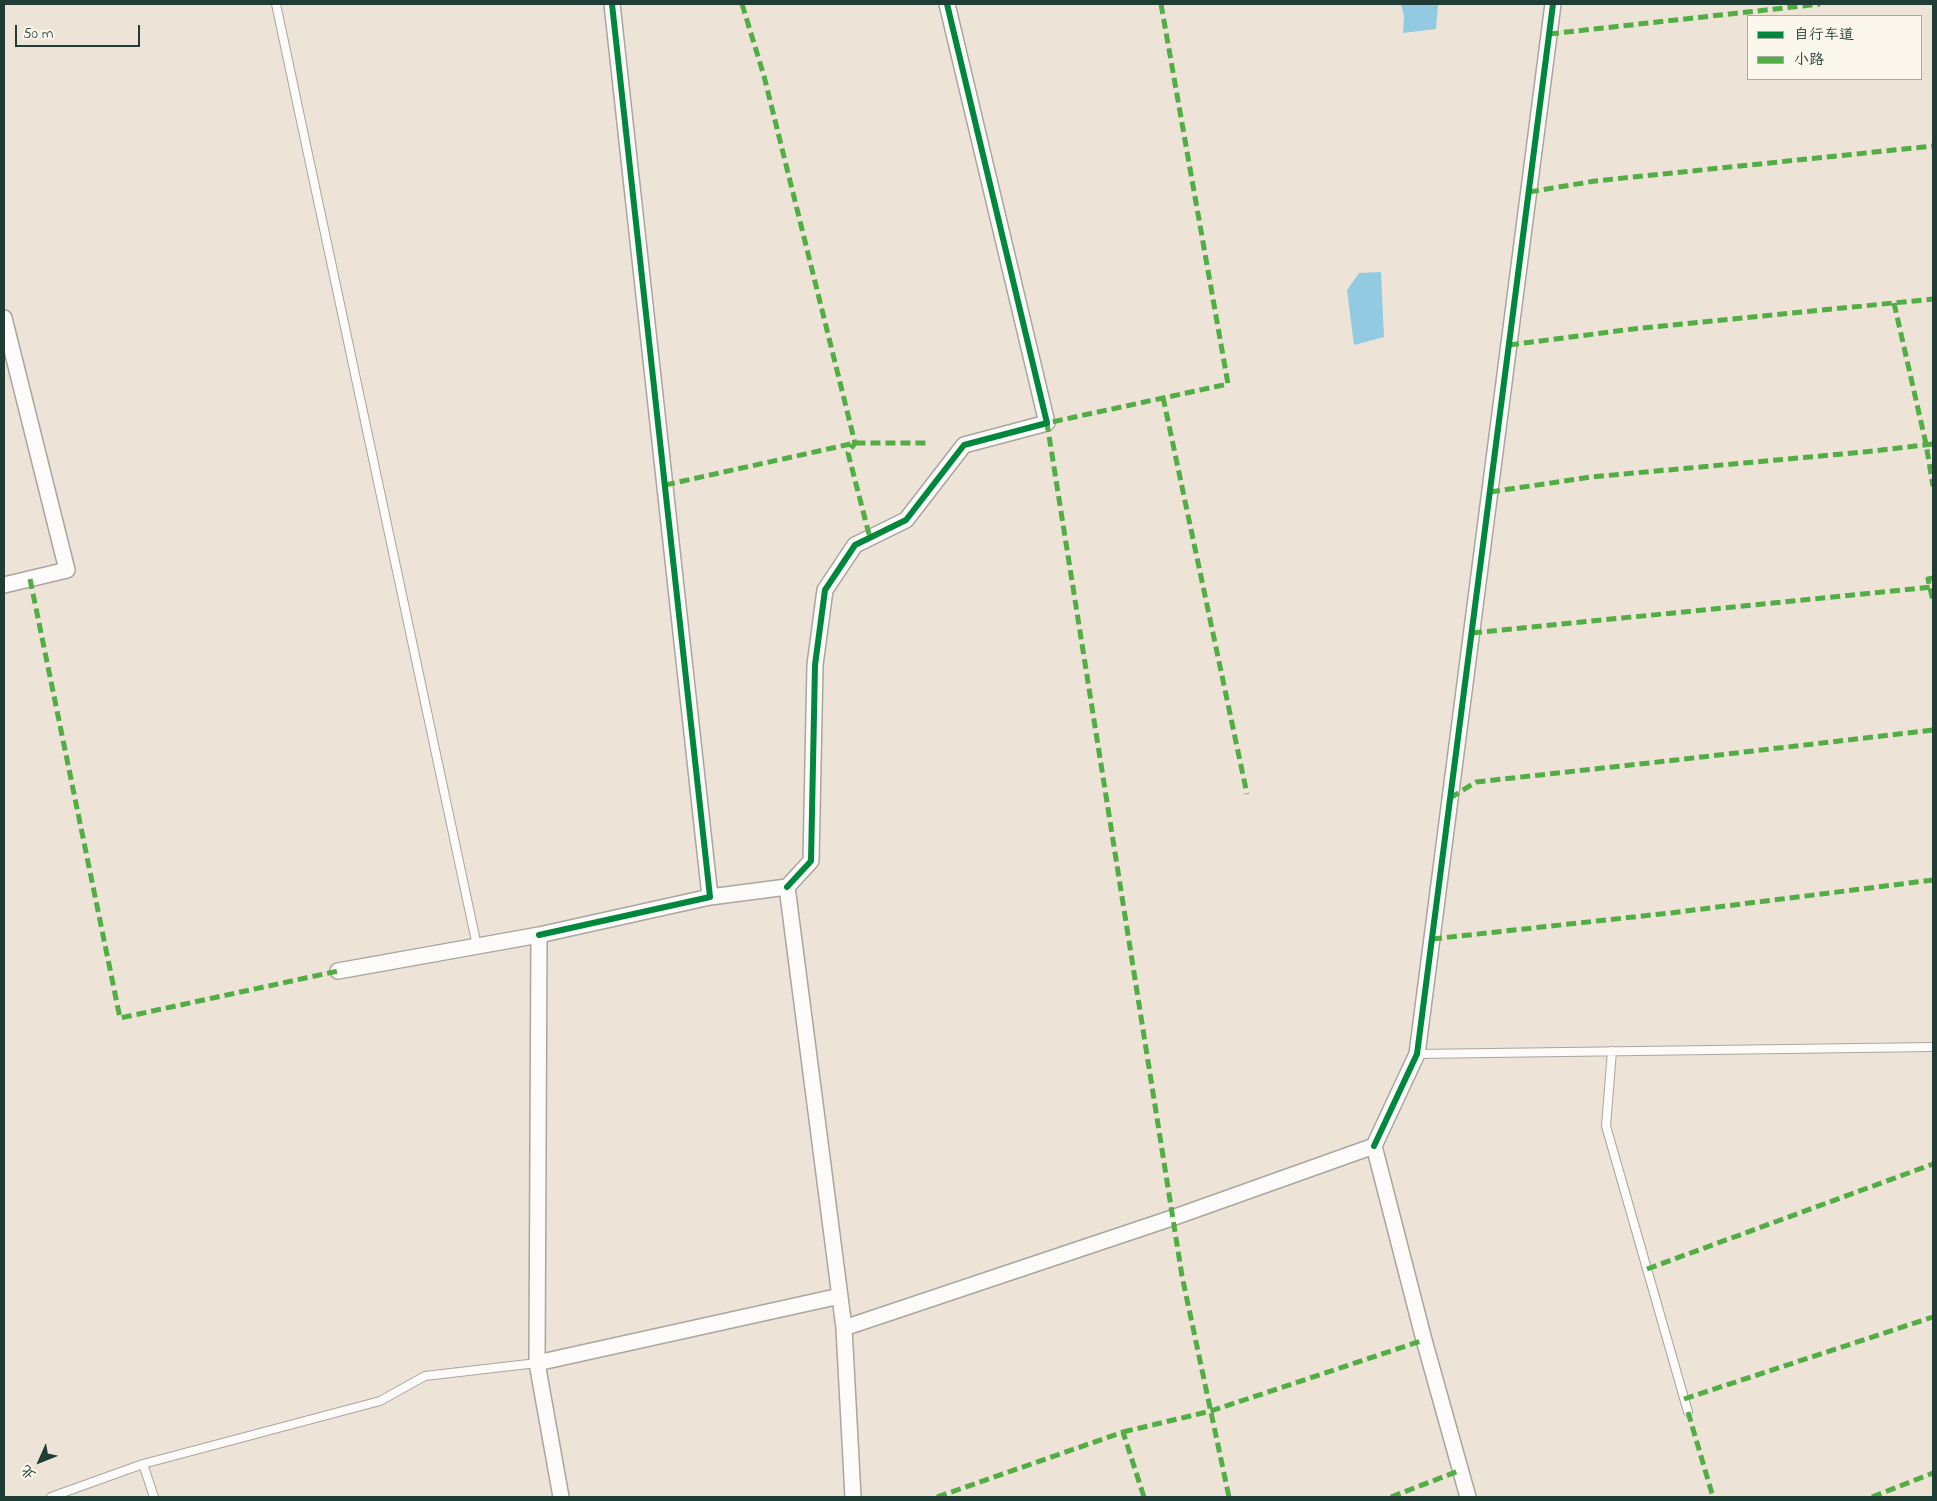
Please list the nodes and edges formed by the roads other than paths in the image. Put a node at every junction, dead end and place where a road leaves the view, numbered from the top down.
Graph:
1 (276, 4) edge
2 (612, 4) edge
3 (947, 4) edge
4 (1553, 4) edge
5 (4, 318) edge
6 (4, 585) edge
7 (787, 887) junction
8 (710, 897) junction
9 (539, 935) junction
10 (477, 946) junction
11 (338, 971) dead end
12 (1933, 1047) edge
13 (1612, 1051) junction
14 (1417, 1054) junction
15 (1374, 1146) junction
16 (840, 1296) junction
17 (844, 1328) junction
18 (537, 1363) junction
19 (1688, 1412) dead end
20 (143, 1464) junction
21 (51, 1497) edge
22 (154, 1497) edge
23 (561, 1497) edge
24 (853, 1497) edge
25 (1468, 1497) edge

1 - 10 lane
2 - 8 street
3 - 7 street
4 - 14 street
5 - 6 street
7 - 8 street
7 - 16 street
8 - 9 street
9 - 10 street
9 - 18 street
10 - 11 street
12 - 13 lane
13 - 14 lane
13 - 19 lane
14 - 15 street
15 - 17 street
15 - 25 street
16 - 17 street
16 - 18 street
17 - 24 street
18 - 20 lane
18 - 23 street
20 - 21 lane
20 - 22 lane

